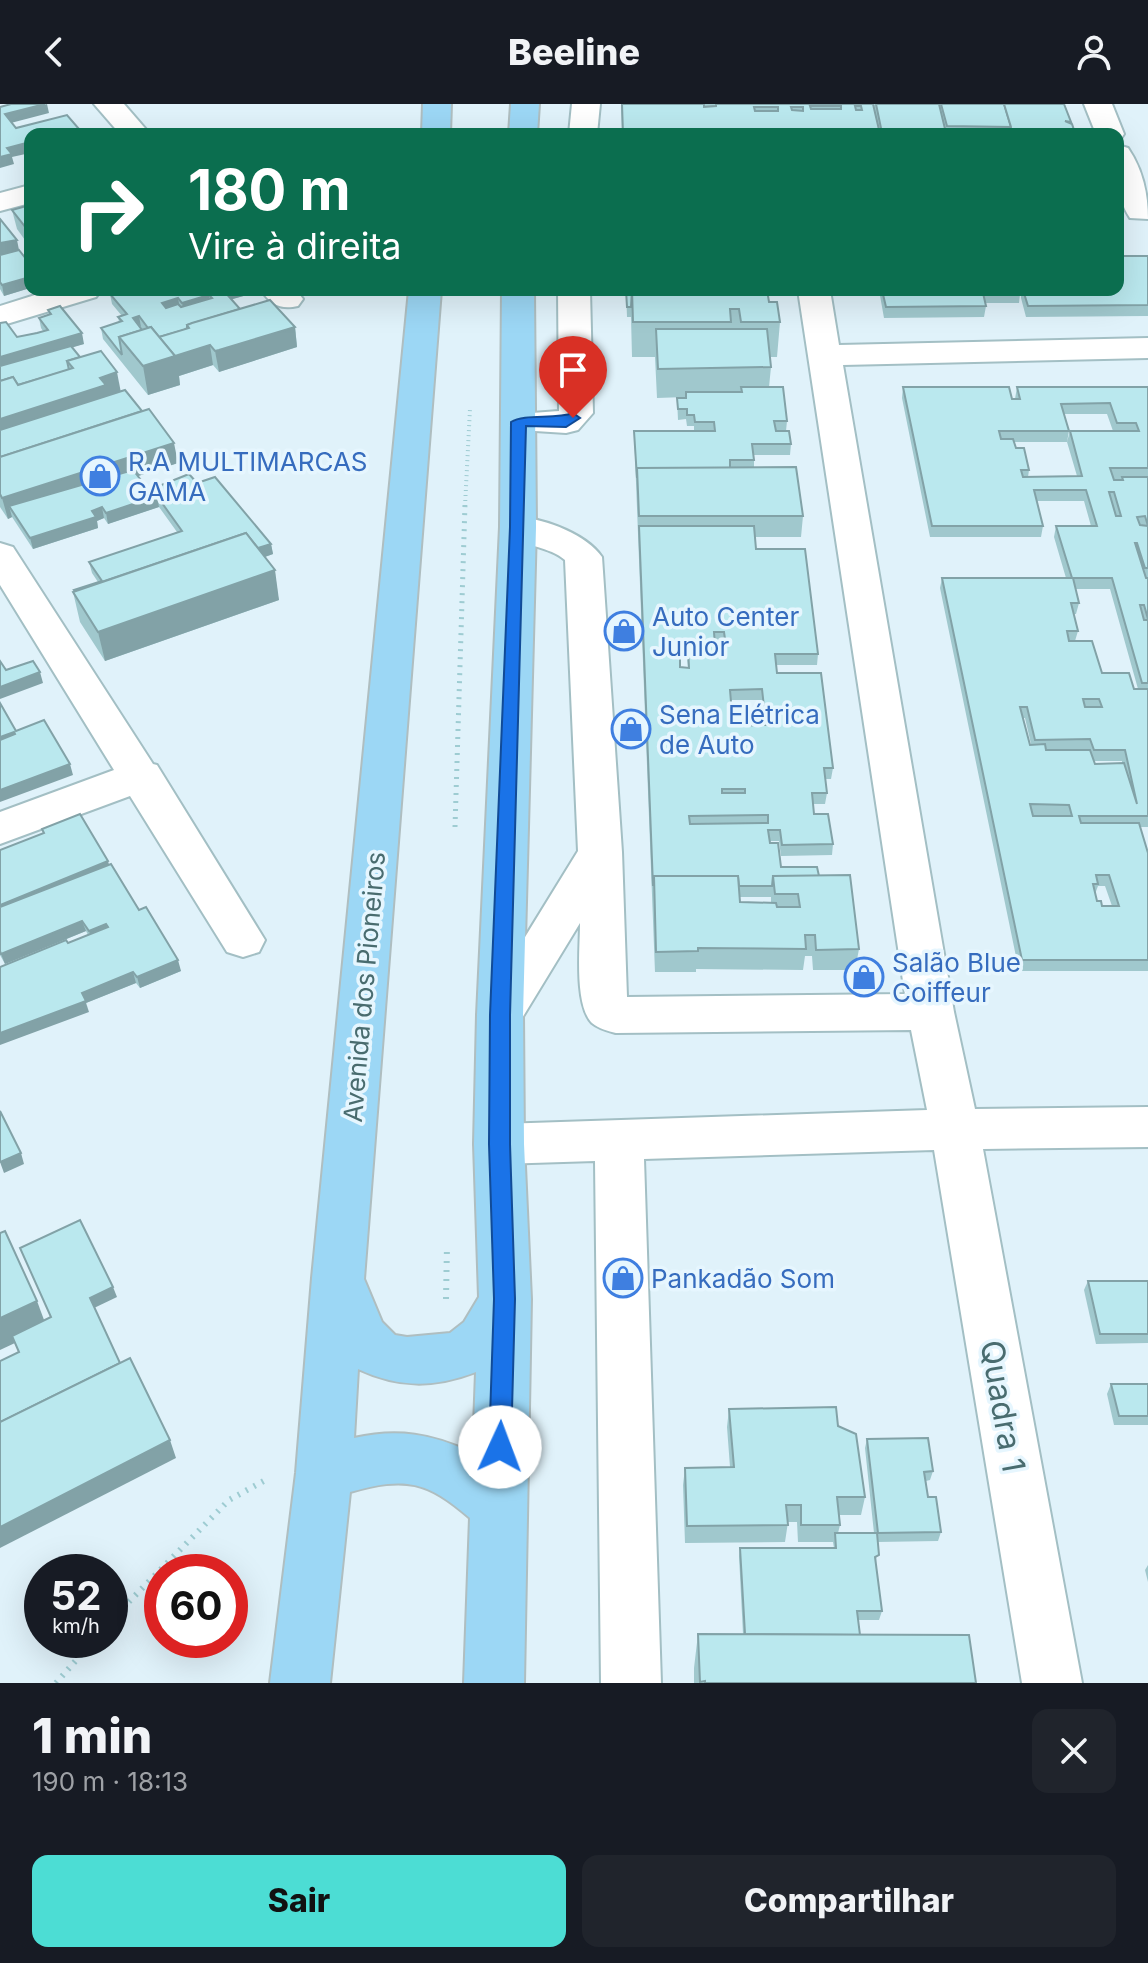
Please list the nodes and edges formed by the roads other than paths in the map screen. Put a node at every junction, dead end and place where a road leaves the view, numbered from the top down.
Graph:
1 (108, 104) edge
2 (525, 104) edge
3 (586, 104) edge
4 (1098, 104) edge
5 (130, 128) edge
6 (523, 128) edge
7 (584, 128) edge
8 (1108, 128) edge
9 (1124, 173) edge
10 (24, 196) edge
11 (0, 202) edge
12 (1136, 212) edge
13 (65, 296) edge
14 (424, 296) edge
15 (518, 296) edge
16 (574, 296) edge
17 (815, 296) edge
18 (0, 316) edge
19 (1148, 348) edge
20 (825, 355) junction
21 (518, 422) junction
22 (518, 527) junction
23 (0, 555) edge
24 (142, 775) junction
25 (0, 829) edge
26 (600, 852) junction
27 (243, 940) dead end
28 (931, 1012) junction
29 (500, 1015) junction
30 (1148, 1127) edge
31 (955, 1129) junction
32 (619, 1140) junction
33 (499, 1144) junction
34 (338, 1278) junction
35 (505, 1299) junction
36 (324, 1473) junction
37 (498, 1506) junction
38 (300, 1683) edge
39 (494, 1683) edge
40 (631, 1683) edge
41 (1052, 1683) edge

1 - 5 street
2 - 6 main road
3 - 7 street
4 - 8 street
9 - 12 street
10 - 11 street
13 - 18 street
14 - 34 main road, Avenida dos Pioneiros
15 - 21 main road
16 - 21 street
17 - 20 street, Quadra 1
19 - 20 street
20 - 28 street, Quadra 1
21 - 22 main road
22 - 26 street
22 - 29 main road
23 - 24 street
24 - 25 street
24 - 27 street
26 - 28 street
26 - 29 street
28 - 31 street, Quadra 1
29 - 33 main road
30 - 31 street
31 - 32 street
31 - 41 street, Quadra 1
32 - 33 street
32 - 40 street
33 - 35 main road
34 - 35 main road
34 - 36 main road, Avenida dos Pioneiros
35 - 37 main road
36 - 37 main road
36 - 38 main road, Avenida dos Pioneiros
37 - 39 main road

